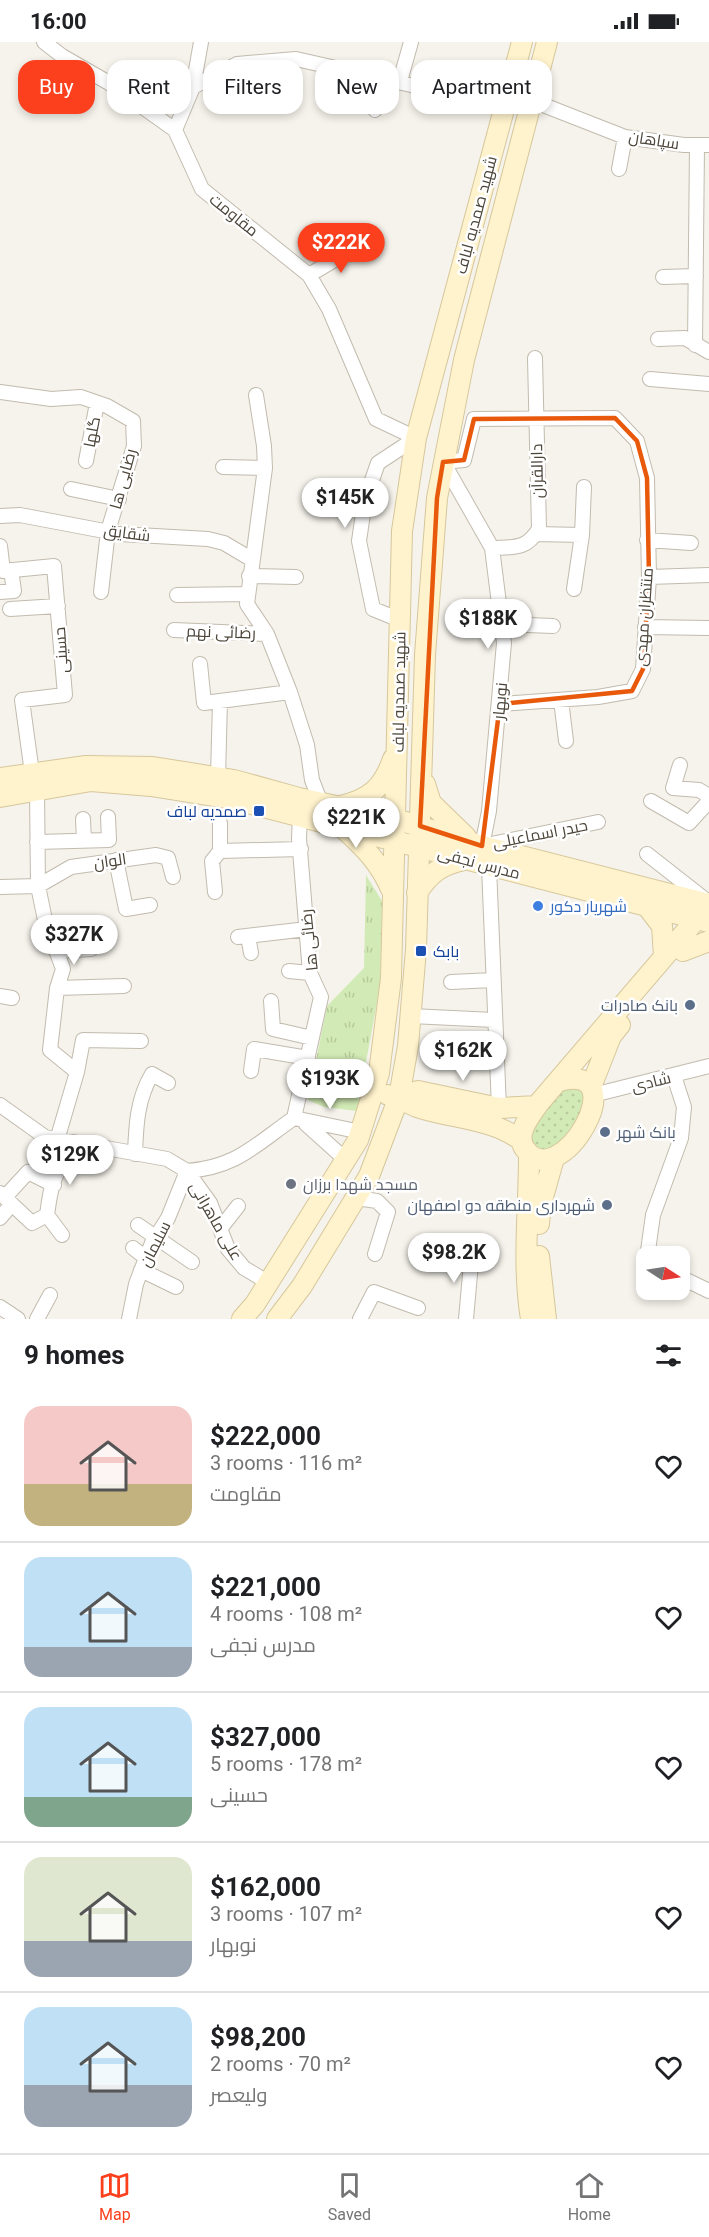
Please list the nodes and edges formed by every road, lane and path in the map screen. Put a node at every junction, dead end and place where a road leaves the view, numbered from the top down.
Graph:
1 (44, 42) edge
2 (201, 42) edge
3 (411, 42) edge
4 (522, 42) edge
5 (547, 42) edge
6 (284, 60) edge
7 (301, 60) edge
8 (518, 60) edge
9 (543, 60) edge
10 (400, 81) joint
11 (203, 82) edge
12 (411, 84) edge
13 (193, 87) junction
14 (552, 107) edge
15 (504, 114) edge
16 (529, 114) edge
17 (175, 130) junction
18 (625, 136) junction
19 (703, 145) edge
20 (619, 169) dead end
21 (358, 246) dead end
22 (703, 250) edge
23 (309, 275) junction
24 (696, 276) junction
25 (663, 277) dead end
26 (658, 339) dead end
27 (695, 345) junction
28 (709, 352) edge
29 (535, 358) dead end
30 (650, 379) dead end
31 (709, 384) edge
32 (0, 392) edge
33 (256, 395) dead end
34 (97, 403) junction
35 (536, 418) junction
36 (416, 438) junction
37 (86, 461) dead end
38 (443, 462) junction
39 (223, 467) dead end
40 (265, 468) junction
41 (584, 487) dead end
42 (71, 489) dead end
43 (119, 499) junction
44 (0, 516) edge
45 (108, 531) junction
46 (536, 534) junction
47 (582, 535) junction
48 (647, 540) junction
49 (691, 543) dead end
50 (0, 546) edge
51 (492, 548) junction
52 (251, 559) junction
53 (11, 570) junction
54 (709, 575) edge
55 (249, 576) junction
56 (296, 577) dead end
57 (649, 577) junction
58 (574, 589) dead end
59 (0, 592) edge
60 (101, 592) dead end
61 (248, 594) junction
62 (177, 595) dead end
63 (58, 606) junction
64 (10, 609) dead end
65 (400, 620) junction
66 (502, 624) junction
67 (553, 626) dead end
68 (645, 627) junction
69 (709, 628) edge
70 (174, 630) dead end
71 (267, 634) junction
72 (200, 664) dead end
73 (290, 692) junction
74 (561, 700) junction
75 (220, 701) junction
76 (500, 704) junction
77 (566, 741) dead end
78 (398, 748) junction
79 (680, 765) dead end
80 (422, 772) junction
81 (218, 777) junction
82 (0, 778) edge
83 (34, 781) junction
84 (0, 797) edge
85 (709, 799) edge
86 (651, 801) dead end
87 (334, 812) junction
88 (300, 816) junction
89 (108, 817) dead end
90 (82, 819) dead end
91 (396, 819) junction
92 (598, 822) dead end
93 (220, 823) dead end
94 (420, 826) junction
95 (395, 840) junction
96 (84, 841) junction
97 (37, 842) junction
98 (419, 847) junction
99 (300, 849) junction
100 (473, 849) junction
101 (220, 851) junction
102 (647, 854) dead end
103 (116, 860) junction
104 (489, 867) junction
105 (173, 877) dead end
106 (38, 886) junction
107 (0, 887) edge
108 (215, 892) dead end
109 (417, 893) junction
110 (393, 895) junction
111 (150, 905) dead end
112 (646, 905) junction
113 (707, 912) edge
114 (308, 929) junction
115 (709, 941) edge
116 (91, 949) dead end
117 (56, 951) junction
118 (251, 953) dead end
119 (673, 954) junction
120 (289, 971) dead end
121 (310, 973) junction
122 (493, 980) junction
123 (451, 982) dead end
124 (124, 986) dead end
125 (57, 988) junction
126 (271, 1001) dead end
127 (411, 1016) junction
128 (494, 1020) junction
129 (312, 1038) junction
130 (141, 1041) dead end
131 (308, 1058) junction
132 (709, 1066) edge
133 (251, 1071) dead end
134 (78, 1072) junction
135 (674, 1076) junction
136 (559, 1081) junction
137 (168, 1083) dead end
138 (592, 1091) junction
139 (374, 1092) junction
140 (399, 1097) junction
141 (1, 1106) edge
142 (537, 1106) junction
143 (499, 1108) junction
144 (294, 1118) junction
145 (361, 1132) junction
146 (51, 1139) junction
147 (78, 1145) junction
148 (526, 1148) junction
149 (37, 1151) dead end
150 (135, 1154) junction
151 (554, 1158) junction
152 (346, 1160) junction
153 (187, 1170) junction
154 (54, 1185) junction
155 (6, 1197) edge
156 (356, 1198) junction
157 (238, 1206) dead end
158 (47, 1215) junction
159 (0, 1218) edge
160 (138, 1225) dead end
161 (220, 1229) junction
162 (62, 1235) dead end
163 (156, 1236) junction
164 (648, 1246) edge
165 (133, 1248) dead end
166 (472, 1251) dead end
167 (375, 1254) dead end
168 (192, 1262) dead end
169 (143, 1264) junction
170 (690, 1282) edge
171 (269, 1283) junction
172 (176, 1287) dead end
173 (709, 1291) edge
174 (50, 1295) dead end
175 (0, 1307) edge
176 (418, 1308) dead end
177 (18, 1319) edge
178 (36, 1319) edge
179 (129, 1319) edge
180 (242, 1319) edge
181 (277, 1319) edge
182 (360, 1319) edge
183 (466, 1319) edge
184 (531, 1319) edge
185 (546, 1319) edge

1 - 17 street
2 - 13 street
3 - 10 street
4 - 8 main road, شهید صمدیه لباف
5 - 9 main road, شهید صمدیه لباف
6 - 7 street
10 - 12 street
11 - 13 street
13 - 17 street
14 - 18 street, سپاهان
15 - 36 main road, شهید صمدیه لباف
16 - 38 main road, شهید صمدیه لباف
17 - 23 street, مقاومت
18 - 19 street, سپاهان
18 - 20 street
19 - 22 street
21 - 23 street
22 - 24 street
23 - 36 street, مقاومت
24 - 25 street
24 - 27 street
26 - 27 street
27 - 28 street
29 - 35 street, دارالقرآن
30 - 31 street
32 - 34 street, رضایی ها
33 - 40 street
34 - 37 street, گلها
34 - 43 street, رضایی ها
35 - 38 street
35 - 46 street, دارالقرآن
35 - 48 street, منتظران مهدی
36 - 65 main road, شهید صمدیه لباف
36 - 65 street
38 - 51 street, نوبهار
38 - 80 main road, شهید صمدیه لباف
39 - 40 street
40 - 52 street
41 - 47 street
42 - 43 street
43 - 45 street, رضایی ها
44 - 45 street, شقایق
45 - 52 street, شقایق
45 - 60 street, رضایی ها
46 - 47 street
46 - 51 street
47 - 58 street
48 - 49 street
48 - 57 street, منتظران مهدی
50 - 53 street
51 - 66 street, نوبهار
52 - 55 street
53 - 59 street
53 - 63 street, حسینی
54 - 57 street
55 - 56 street
55 - 61 street
57 - 68 street, منتظران مهدی
61 - 62 street
61 - 71 street
63 - 64 street
63 - 83 street, حسینی
65 - 78 main road, شهید صمدیه لباف
66 - 67 street
66 - 76 street, نوبهار
68 - 69 street
68 - 74 street, منتظران مهدی
70 - 71 street, رضائی نهم
71 - 73 street
72 - 75 street
73 - 75 street
73 - 87 street
74 - 76 street, منتظران مهدی
74 - 77 street
75 - 81 street
76 - 100 street, نوبهار
78 - 87 main road
78 - 91 main road, شهید صمدیه لباف
79 - 85 street
80 - 94 main road, شهید صمدیه لباف
80 - 100 main road
81 - 83 main road, مدرس نجفی
81 - 87 main road, مدرس نجفی
82 - 83 main road, مدرس نجفی
83 - 84 main road, مدرس نجفی
83 - 88 main road, مدرس نجفی
83 - 97 street, حسینی
85 - 86 street
87 - 88 main road, مدرس نجفی
87 - 91 main road, مدرس نجفی
87 - 95 main road, مدرس نجفی
87 - 110 main road
88 - 99 street, رضائی ها
89 - 96 street
90 - 96 street
91 - 94 main road, مدرس نجفی
91 - 95 main road, شهید صمدیه لباف
92 - 100 street, حیدر اسماعیلی
93 - 101 street
94 - 98 main road, شهید صمدیه لباف
94 - 100 main road, مدرس نجفی
95 - 98 main road, مدرس نجفی
95 - 110 main road, شهید صمدیه لباف
96 - 97 street
97 - 106 street, حسینی
98 - 100 main road, مدرس نجفی
98 - 109 main road, شهید صمدیه لباف
99 - 101 street
99 - 114 street, رضائی ها
100 - 104 main road, مدرس نجفی
100 - 109 main road
100 - 113 main road, مدرس نجفی
101 - 108 street
102 - 113 street
103 - 105 street, الوان
103 - 106 street, الوان
103 - 111 street
104 - 112 main road, مدرس نجفی
104 - 122 street
106 - 107 street
106 - 117 street, حسینی
109 - 127 main road, شهید صمدیه لباف
110 - 139 main road, شهید صمدیه لباف
112 - 113 main road, مدرس نجفی
112 - 119 main road
113 - 119 main road
114 - 118 street
114 - 121 street, رضائی ها
115 - 119 main road
116 - 117 street
117 - 125 street, حسینی
119 - 136 main road
119 - 138 main road
120 - 121 street
121 - 129 street, رضائی ها
122 - 123 street
122 - 128 street
124 - 125 street
125 - 134 street, حسینی
126 - 129 street
127 - 128 street
127 - 140 main road, شهید صمدیه لباف
128 - 143 street
129 - 131 street, رضائی ها
130 - 134 street
131 - 133 street
131 - 144 street, رضائی ها
132 - 135 street, شادی
134 - 146 street
135 - 138 street, شادی
135 - 164 street
136 - 138 main road
136 - 142 main road
137 - 150 street
138 - 151 main road
139 - 140 main road
139 - 145 main road, شهید صمدیه لباف
140 - 143 main road
140 - 148 main road
140 - 156 main road, شهید صمدیه لباف
141 - 146 street
142 - 143 main road
142 - 148 main road
144 - 145 street
144 - 152 street
144 - 153 street
145 - 152 main road, شهید صمدیه لباف
146 - 147 street, علی ماهرانی
146 - 149 street
147 - 150 street, علی ماهرانی
147 - 154 street
148 - 151 main road
148 - 184 main road
150 - 153 street, علی ماهرانی
151 - 185 main road
152 - 171 main road, شهید صمدیه لباف
153 - 161 street, علی ماهرانی
153 - 163 street, سلیمان
154 - 155 street
154 - 158 street
155 - 158 street
155 - 159 street
156 - 167 street
156 - 181 main road, شهید صمدیه لباف
157 - 161 street
158 - 162 street
160 - 163 street
161 - 171 street, علی ماهرانی
163 - 168 street
163 - 169 street, سلیمان
165 - 169 street
166 - 183 street
169 - 172 street
169 - 179 street, سلیمان
170 - 173 street
171 - 180 main road, شهید صمدیه لباف
174 - 178 street
175 - 177 street
176 - 182 street

